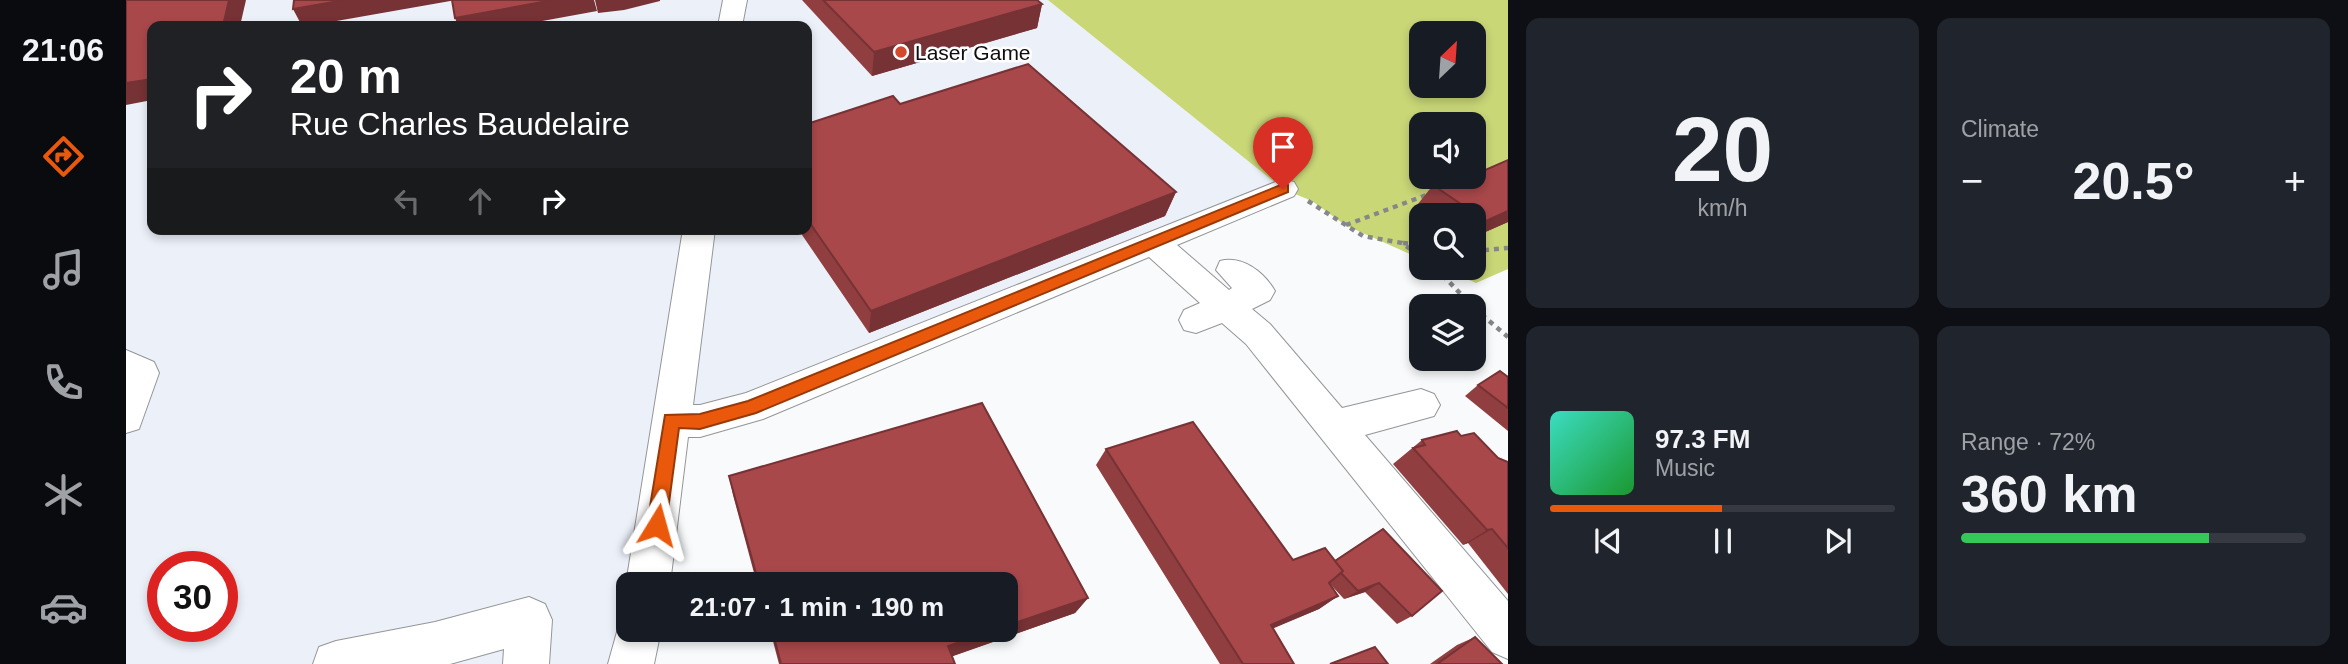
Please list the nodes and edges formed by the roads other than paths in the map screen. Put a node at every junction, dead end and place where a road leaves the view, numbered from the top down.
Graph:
1 (735, 0) edge
2 (731, 21) edge
3 (1283, 189) road end
4 (698, 235) edge
5 (1152, 242) junction
6 (126, 365) edge
7 (1422, 405) dead end
8 (126, 417) edge
9 (671, 421) junction
10 (1334, 426) junction
11 (650, 572) edge
12 (1508, 636) edge
13 (636, 642) edge
14 (434, 654) edge
15 (339, 664) edge
16 (526, 664) edge
17 (631, 664) edge

1 - 2 street
3 - 5 street
4 - 9 street
5 - 9 street
5 - 10 street
6 - 8 street
7 - 10 street
9 - 11 street
10 - 12 street
13 - 17 street
14 - 15 street
14 - 16 street

